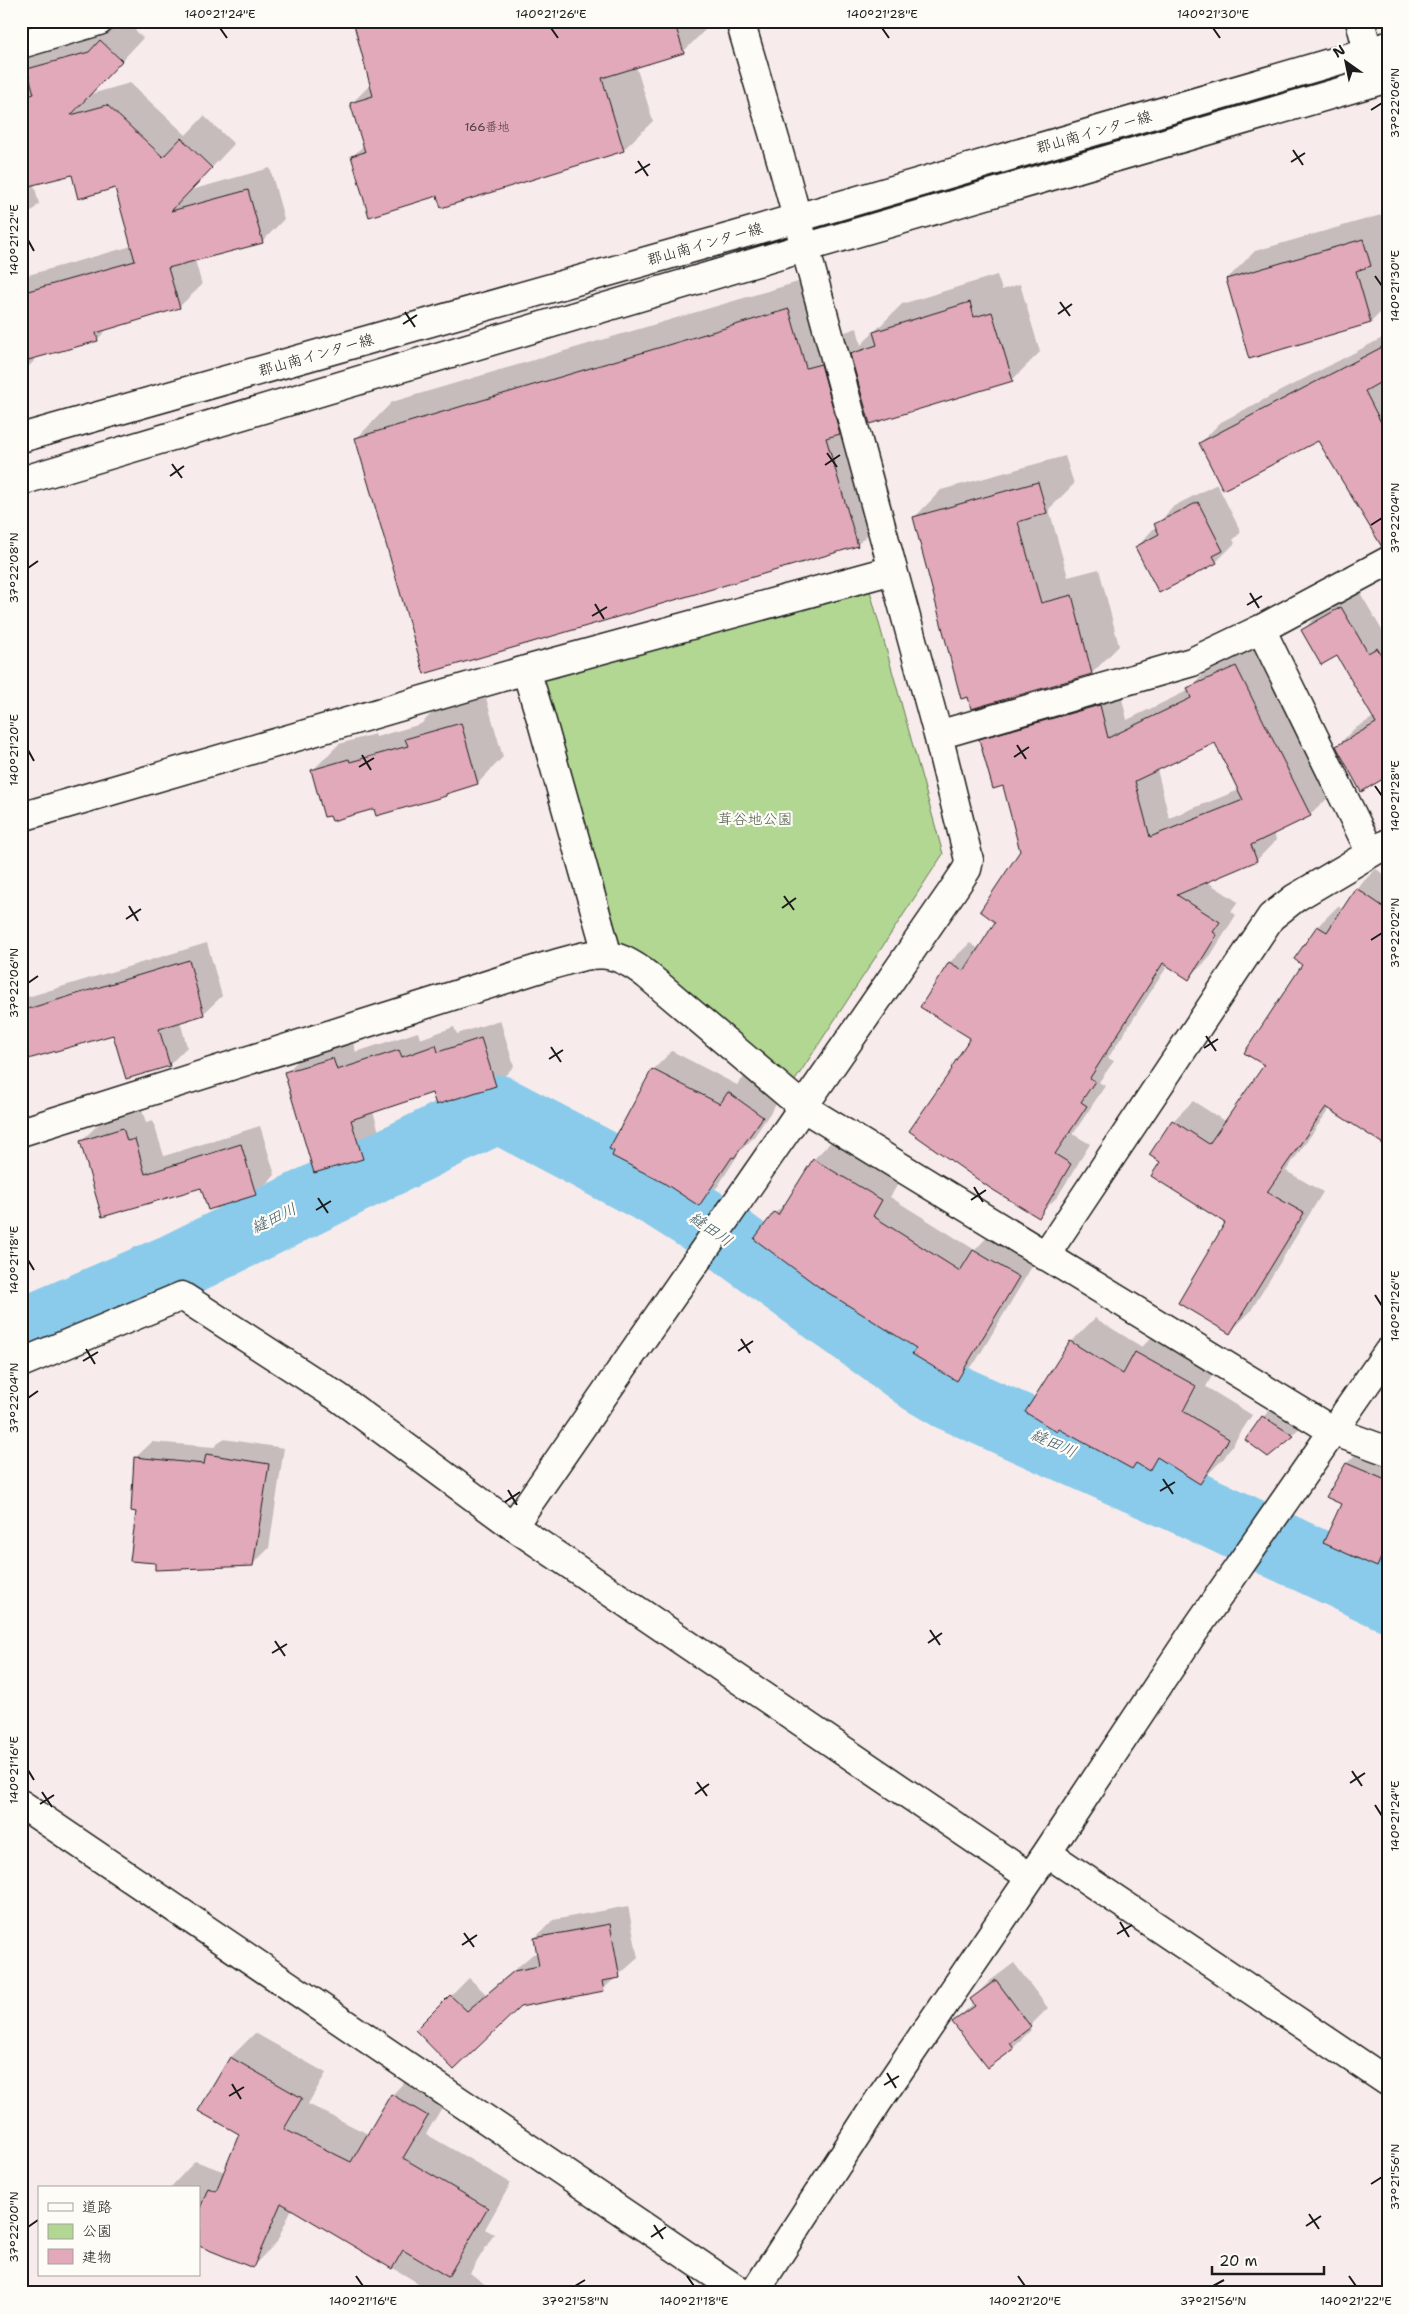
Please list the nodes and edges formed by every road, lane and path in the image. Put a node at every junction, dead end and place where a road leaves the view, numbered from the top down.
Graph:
1 (99, 21) edge
2 (740, 21) edge
3 (1360, 21) edge
4 (21, 44) edge
5 (1378, 49) edge
6 (1382, 80) edge
7 (796, 217) junction
8 (804, 248) junction
9 (21, 438) edge
10 (21, 481) edge
11 (1388, 561) edge
12 (893, 570) junction
13 (1261, 629) junction
14 (526, 670) junction
15 (938, 735) junction
16 (21, 817) edge
17 (1379, 848) edge
18 (607, 953) junction
19 (804, 1108) junction
20 (21, 1132) edge
21 (1045, 1256) junction
22 (1388, 1352) edge
23 (21, 1362) edge
24 (1333, 1431) junction
25 (1388, 1451) edge
26 (513, 1526) junction
27 (21, 1804) edge
28 (1048, 1853) junction
29 (1030, 1877) junction
30 (1388, 2082) edge
31 (742, 2293) edge
32 (754, 2293) edge

1 - 4 street
2 - 7 street
3 - 5 street
5 - 6 street
5 - 7 street, 郡山南インター線
6 - 8 street
7 - 8 street
7 - 9 street, 郡山南インター線
8 - 10 street
8 - 12 street
11 - 13 street
12 - 14 street
12 - 15 street
13 - 15 street
13 - 17 street
14 - 16 street
14 - 18 street
15 - 19 street
17 - 21 street
18 - 19 street
18 - 20 street
19 - 21 street
19 - 26 street
21 - 24 street
22 - 24 street
23 - 26 street
24 - 25 street
24 - 28 street
26 - 29 street
27 - 31 street
28 - 29 street
28 - 30 street
29 - 32 street

